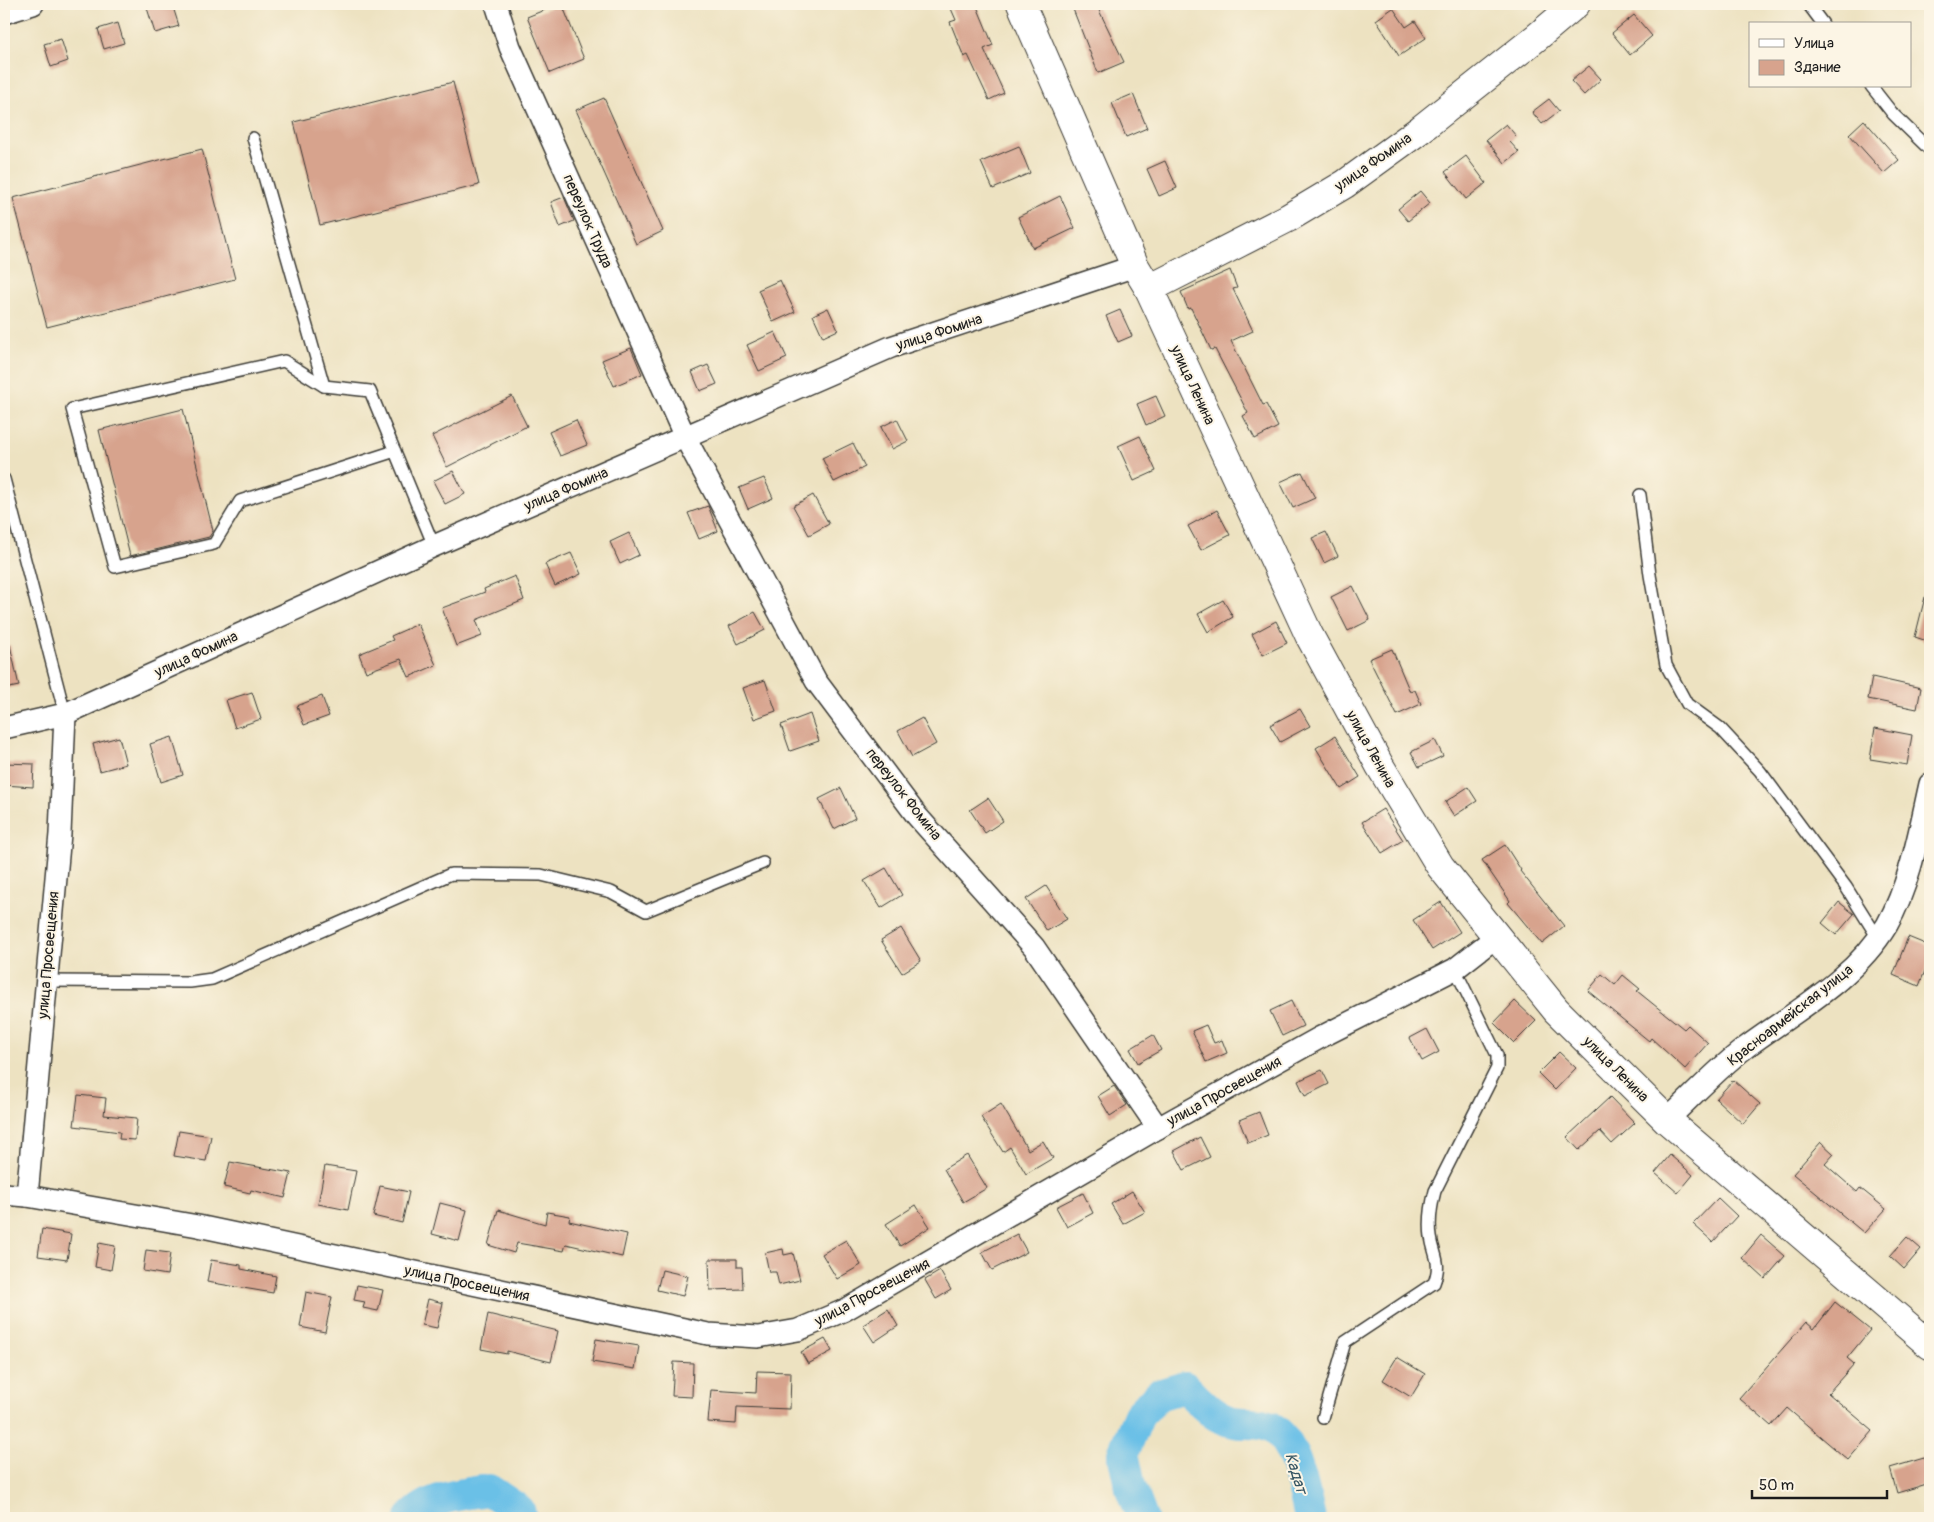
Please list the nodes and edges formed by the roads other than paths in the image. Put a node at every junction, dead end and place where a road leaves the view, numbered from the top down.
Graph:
1 (33, 4) edge
2 (496, 4) edge
3 (1021, 4) edge
4 (1576, 4) edge
5 (1808, 4) edge
6 (4, 13) edge
7 (1822, 22) edge
8 (1872, 88) edge
9 (253, 138) dead end
10 (1930, 150) edge
11 (1142, 277) junction
12 (324, 386) junction
13 (684, 437) junction
14 (395, 451) junction
15 (4, 479) edge
16 (1640, 495) dead end
17 (434, 546) junction
18 (65, 714) junction
19 (4, 728) edge
20 (1930, 784) edge
21 (763, 863) dead end
22 (1496, 937) junction
23 (1878, 938) junction
24 (1455, 970) junction
25 (46, 981) junction
26 (1667, 1120) junction
27 (1158, 1128) junction
28 (4, 1194) edge
29 (27, 1196) junction
30 (1930, 1346) edge
31 (1323, 1418) dead end

1 - 6 street
2 - 13 street, переулок Труда
3 - 11 street, улица Ленина
4 - 11 street, улица Фомина
5 - 7 lane
8 - 10 lane
9 - 12 lane
11 - 13 street, улица Фомина
11 - 22 street, улица Ленина
12 - 14 lane
12 - 14 lane
13 - 17 street, улица Фомина
13 - 27 street, переулок Фомина
14 - 17 lane
15 - 18 lane
16 - 23 lane
17 - 18 street, улица Фомина
18 - 19 street, улица Фомина
18 - 25 street, улица Просвещения
20 - 23 street, Красноармейская улица
21 - 25 lane
22 - 24 street, улица Просвещения
22 - 26 street, улица Ленина
23 - 26 street, Красноармейская улица
24 - 27 street, улица Просвещения
24 - 31 lane
25 - 29 street, улица Просвещения
26 - 30 street, улица Ленина
27 - 29 street, улица Просвещения
28 - 29 street, улица Просвещения

